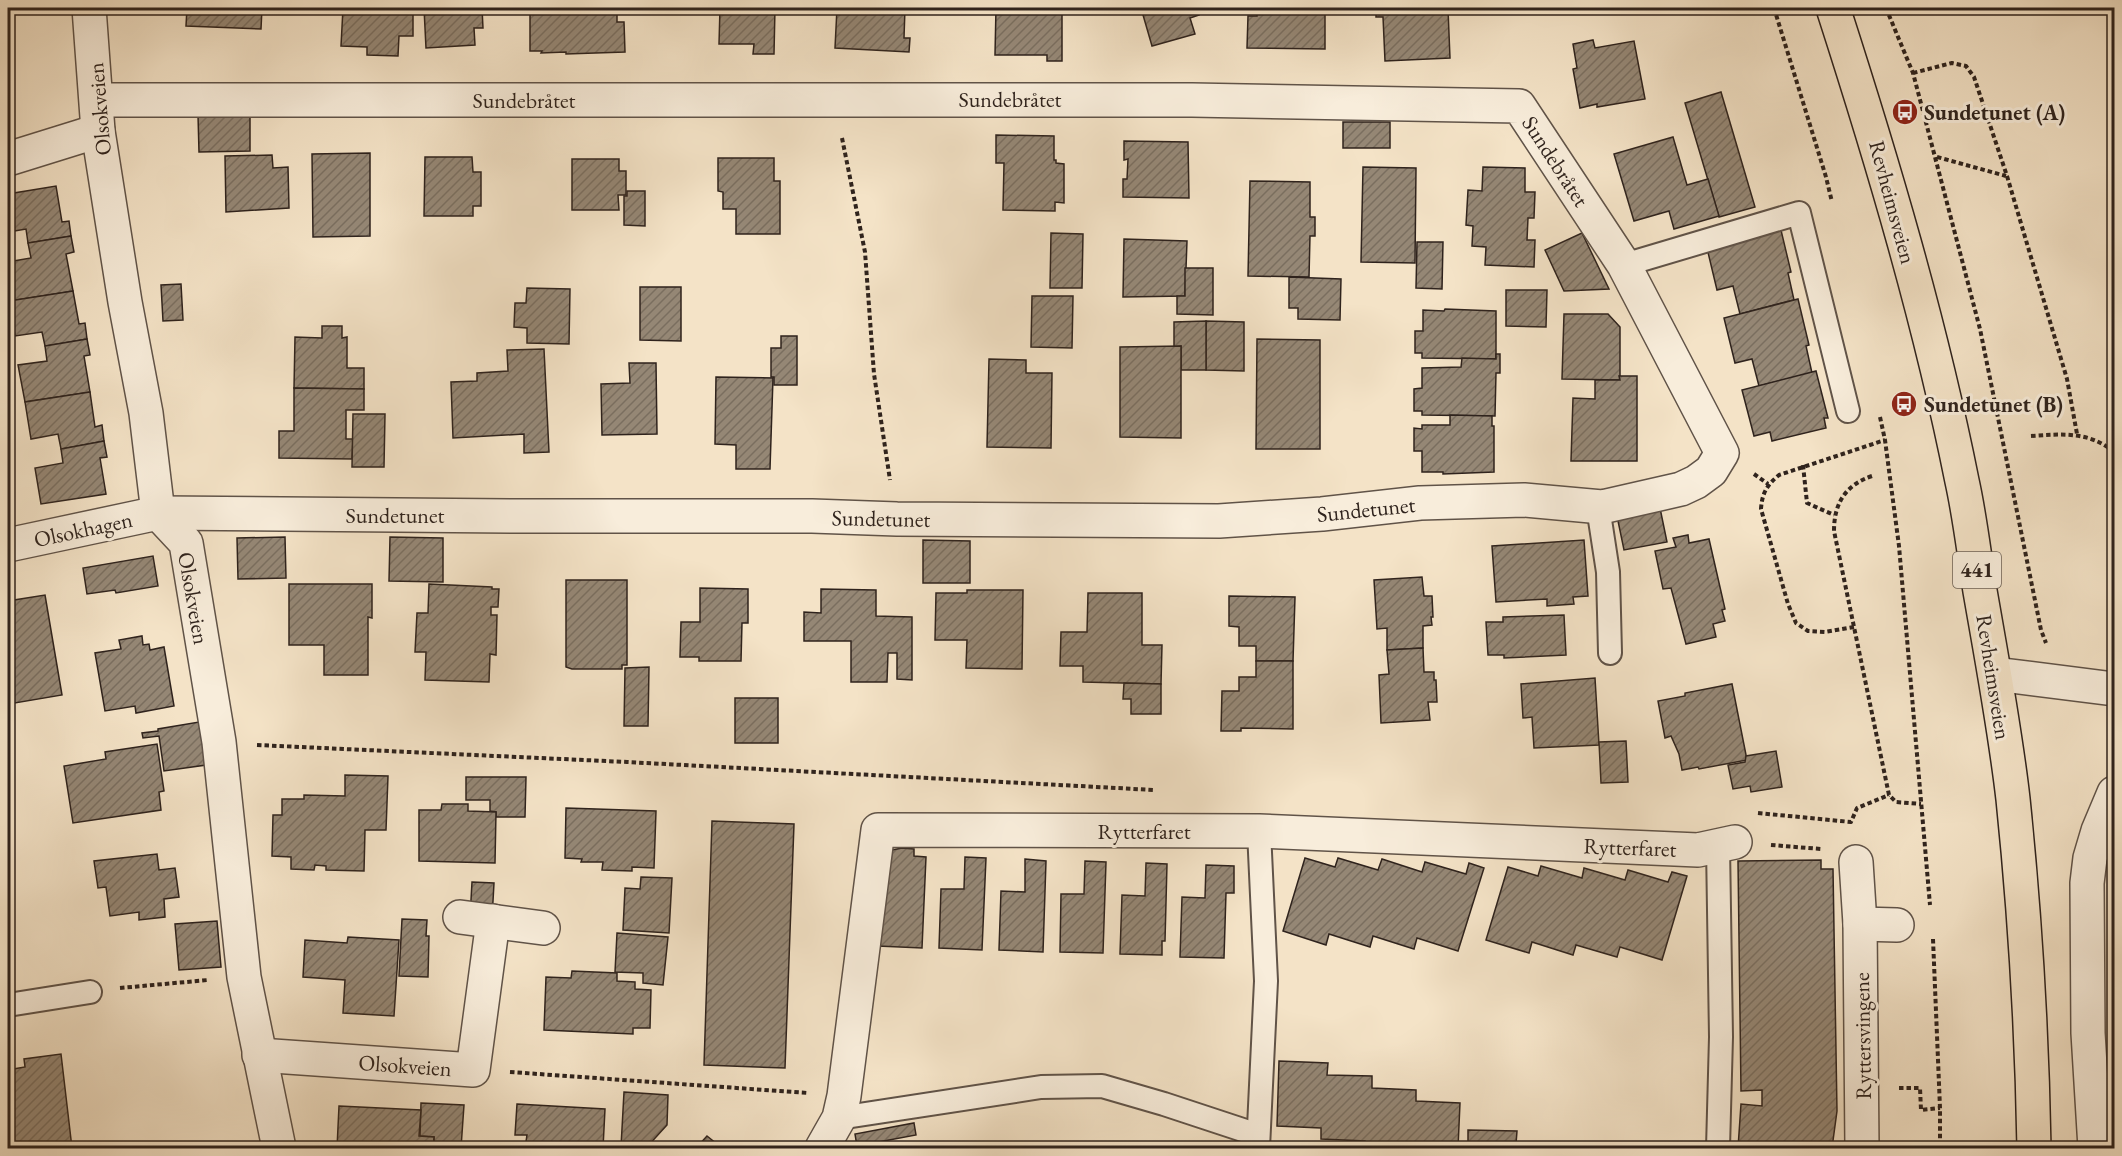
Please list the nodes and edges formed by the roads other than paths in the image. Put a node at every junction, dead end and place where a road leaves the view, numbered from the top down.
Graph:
1 (89, 8) edge
2 (1833, 8) edge
3 (98, 116) junction
4 (8, 159) edge
5 (1624, 265) junction
6 (1848, 411) dead end
7 (1722, 453) joint
8 (1602, 507) junction
9 (158, 513) junction
10 (8, 545) edge
11 (1610, 653) dead end
12 (1995, 674) junction
13 (2115, 690) edge
14 (2115, 793) edge
15 (1259, 831) junction
16 (1726, 844) joint
17 (1856, 862) road end
18 (2101, 887) edge
19 (460, 917) dead end
20 (493, 921) junction
21 (1860, 924) junction
22 (1897, 926) dead end
23 (543, 928) dead end
24 (90, 992) road end
25 (8, 1005) edge
26 (2102, 1036) edge
27 (259, 1055) junction
28 (842, 1107) junction
29 (1258, 1142) edge
30 (279, 1149) edge
31 (822, 1149) edge
32 (1718, 1149) edge
33 (1862, 1149) edge
34 (2034, 1149) edge
35 (2095, 1149) edge

1 - 3 street, Olsokveien
2 - 12 main road, Revheimsveien / 441
3 - 4 street, Sundebråtet
3 - 5 street, Sundebråtet
3 - 9 street, Olsokveien
5 - 6 lane
5 - 7 street, Sundebråtet
7 - 8 street, Sundetunet
8 - 9 street, Sundetunet
8 - 11 lane
9 - 10 street, Olsokhagen
9 - 27 street, Olsokveien
12 - 13 street
12 - 34 main road, Revheimsveien / 441
14 - 18 street
15 - 16 street, Rytterfaret
15 - 28 street, Rytterfaret
15 - 29 lane
16 - 32 lane
17 - 21 street, Ryttersvingene
18 - 26 street
19 - 20 street
20 - 23 street
20 - 27 street, Olsokveien
21 - 22 street
21 - 33 street, Ryttersvingene
24 - 25 lane
26 - 35 street
27 - 30 street, Olsokveien
28 - 29 lane
28 - 31 street, Rytterfaret

